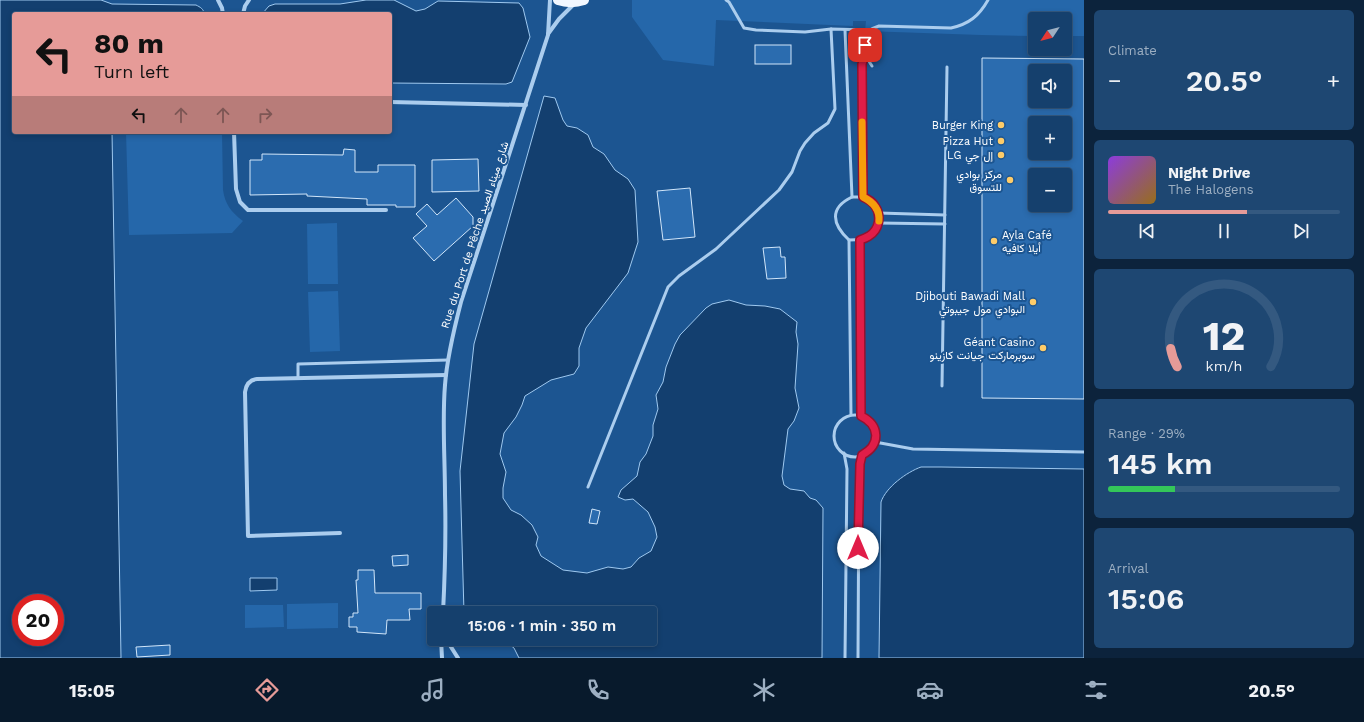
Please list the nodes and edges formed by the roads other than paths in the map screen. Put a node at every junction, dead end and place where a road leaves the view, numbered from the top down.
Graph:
1 (218, 0) edge
2 (249, 0) edge
3 (550, 0) edge
4 (558, 0) edge
5 (726, 0) edge
6 (988, 0) edge
7 (580, 1) edge
8 (223, 12) edge
9 (244, 12) edge
10 (831, 29) junction
11 (845, 30) junction
12 (870, 30) junction
13 (548, 35) junction
14 (865, 55) junction
15 (872, 66) dead end
16 (947, 67) dead end
17 (392, 102) edge
18 (526, 105) junction
19 (234, 134) edge
20 (852, 197) junction
21 (863, 197) junction
22 (386, 210) dead end
23 (879, 213) junction
24 (945, 215) junction
25 (879, 223) junction
26 (945, 224) junction
27 (849, 240) junction
28 (860, 240) junction
29 (448, 360) junction
30 (446, 375) junction
31 (298, 378) junction
32 (942, 386) dead end
33 (851, 415) junction
34 (861, 416) junction
35 (875, 442) junction
36 (1084, 452) edge
37 (844, 453) junction
38 (862, 455) junction
39 (588, 487) dead end
40 (340, 533) dead end
41 (443, 606) edge
42 (441, 646) edge
43 (450, 646) edge
44 (442, 658) edge
45 (458, 658) edge
46 (845, 658) edge
47 (858, 658) edge

1 - 8 street
2 - 9 street
3 - 13 street, Rue du Port de Pêche شارع ميناء الصيد
4 - 7 main road
5 - 10 lane
6 - 12 lane
7 - 13 street, Rue du Port de Pêche شارع ميناء الصيد
10 - 11 lane
10 - 39 lane
11 - 12 lane
11 - 20 lane
12 - 14 lane
13 - 18 street, Rue du Port de Pêche شارع ميناء الصيد
14 - 15 lane
14 - 21 lane
16 - 24 lane
17 - 18 street
18 - 29 street, Rue du Port de Pêche شارع ميناء الصيد
19 - 22 street
20 - 21 lane
20 - 27 lane
21 - 23 lane
23 - 24 lane
23 - 25 lane
24 - 26 lane
25 - 26 lane
25 - 28 lane
26 - 32 lane
27 - 28 lane
27 - 33 lane
28 - 34 lane
29 - 30 street, Rue du Port de Pêche شارع ميناء الصيد
29 - 31 lane
30 - 31 street
30 - 41 street, Rue du Port de Pêche شارع ميناء الصيد
31 - 40 street
33 - 34 lane
33 - 37 lane
34 - 35 lane
35 - 36 lane
35 - 38 lane
37 - 38 lane
37 - 46 lane
38 - 47 lane
42 - 44 street
43 - 45 street

